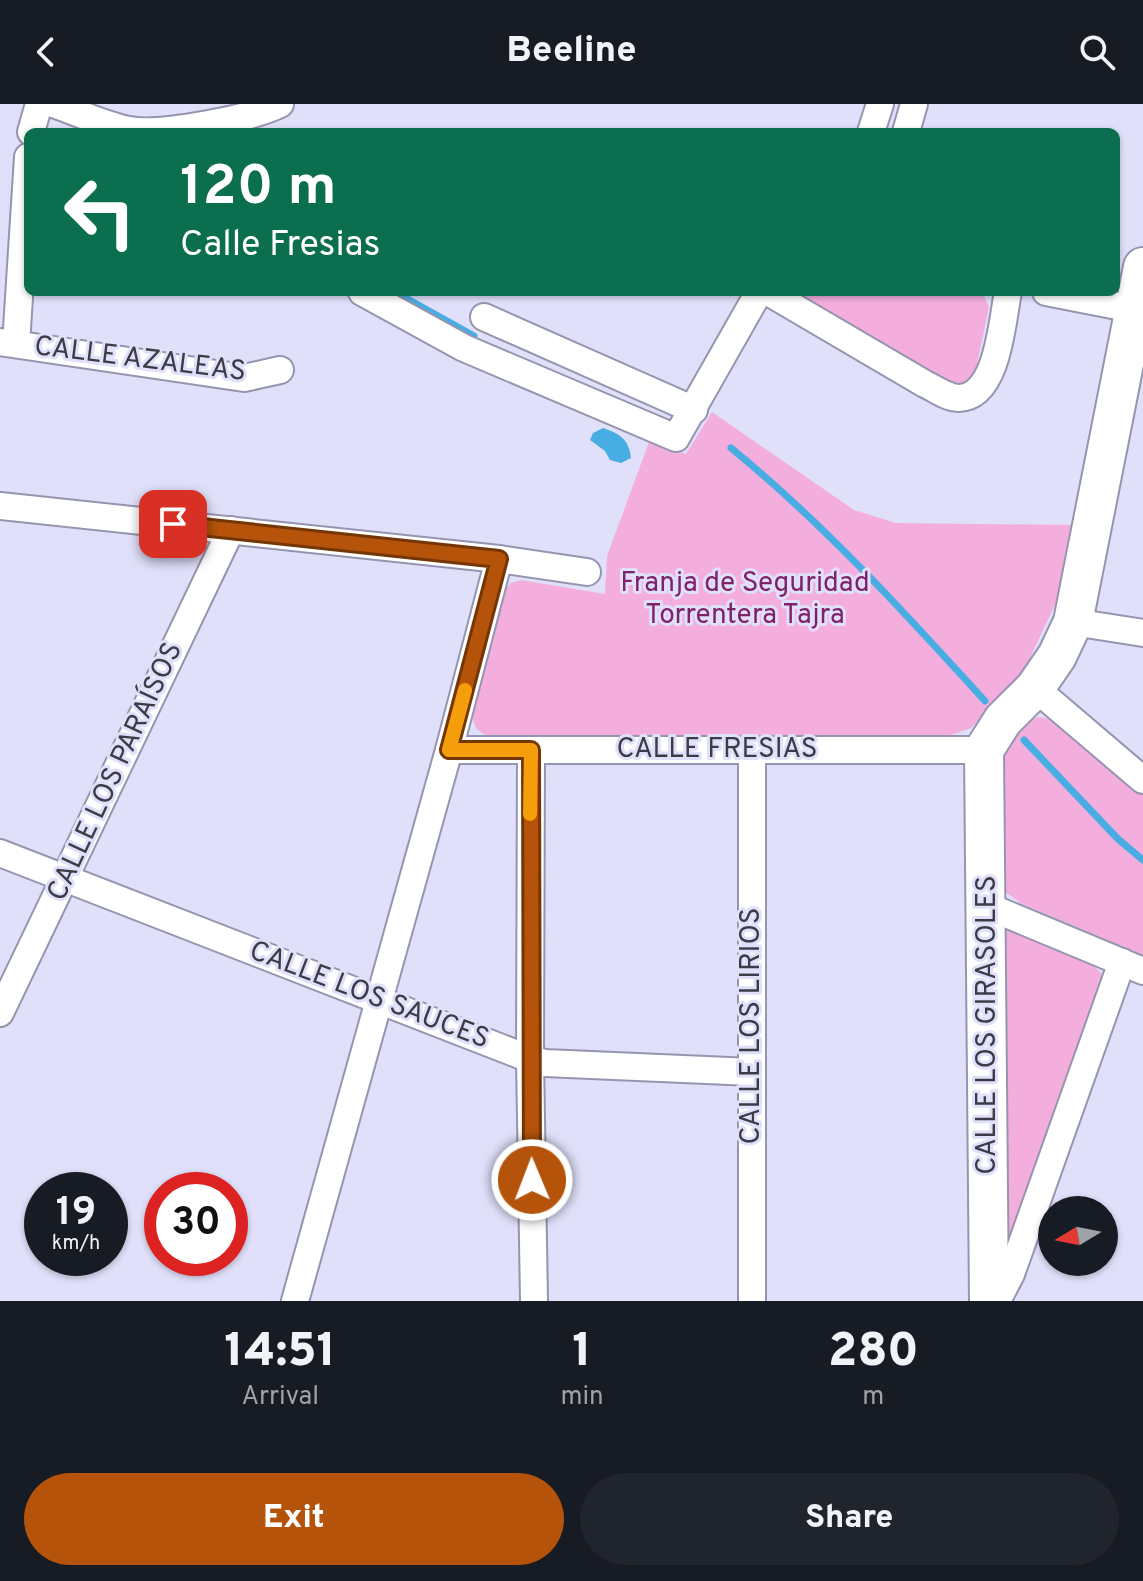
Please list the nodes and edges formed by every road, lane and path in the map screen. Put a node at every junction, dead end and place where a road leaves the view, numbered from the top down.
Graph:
1 (39, 104) edge
2 (53, 104) edge
3 (280, 104) edge
4 (880, 104) edge
5 (914, 104) edge
6 (193, 115) edge
7 (32, 128) edge
8 (122, 128) edge
9 (143, 128) edge
10 (872, 128) edge
11 (907, 128) edge
12 (24, 198) edge
13 (1143, 267) edge
14 (369, 296) edge
15 (757, 296) edge
16 (775, 296) edge
17 (1007, 296) edge
18 (1067, 296) edge
19 (1139, 310) edge
20 (484, 317) dead end
21 (8, 343) edge
22 (280, 370) dead end
23 (694, 410) junction
24 (0, 506) edge
25 (231, 530) junction
26 (499, 559) junction
27 (587, 572) dead end
28 (1073, 622) junction
29 (1143, 633) edge
30 (1035, 688) junction
31 (449, 750) junction
32 (531, 750) junction
33 (752, 750) junction
34 (984, 750) junction
35 (1143, 780) edge
36 (0, 853) edge
37 (67, 877) junction
38 (987, 906) junction
39 (1132, 967) edge
40 (380, 1001) junction
41 (0, 1013) edge
42 (530, 1059) junction
43 (752, 1072) junction
44 (295, 1301) edge
45 (534, 1301) edge
46 (752, 1301) edge
47 (989, 1301) edge
48 (997, 1301) edge

1 - 7 street
2 - 8 street
3 - 6 street
4 - 10 street
5 - 11 street
6 - 9 street
12 - 21 street
13 - 19 street
14 - 23 street
15 - 23 street
16 - 17 street
18 - 19 street
19 - 28 street
20 - 23 street
21 - 22 street, CALLE AZALEAS
24 - 25 street
25 - 26 street
25 - 37 street, CALLE LOS PARAÍSOS
26 - 27 street
26 - 31 street
28 - 29 street
28 - 30 street
30 - 34 street
30 - 35 street
31 - 32 street, CALLE FRESIAS
31 - 40 street
32 - 33 street, CALLE FRESIAS
32 - 42 street
33 - 34 street, CALLE FRESIAS
33 - 43 street, CALLE LOS LIRIOS
34 - 38 street, CALLE LOS GIRASOLES
36 - 37 street, CALLE LOS SAUCES
37 - 40 street, CALLE LOS SAUCES
37 - 41 street, CALLE LOS PARAÍSOS
38 - 39 street
38 - 47 street, CALLE LOS GIRASOLES
39 - 48 street
40 - 42 street, CALLE LOS SAUCES
40 - 44 street
42 - 43 street, CALLE LOS SAUCES
42 - 45 street
43 - 46 street, CALLE LOS LIRIOS

